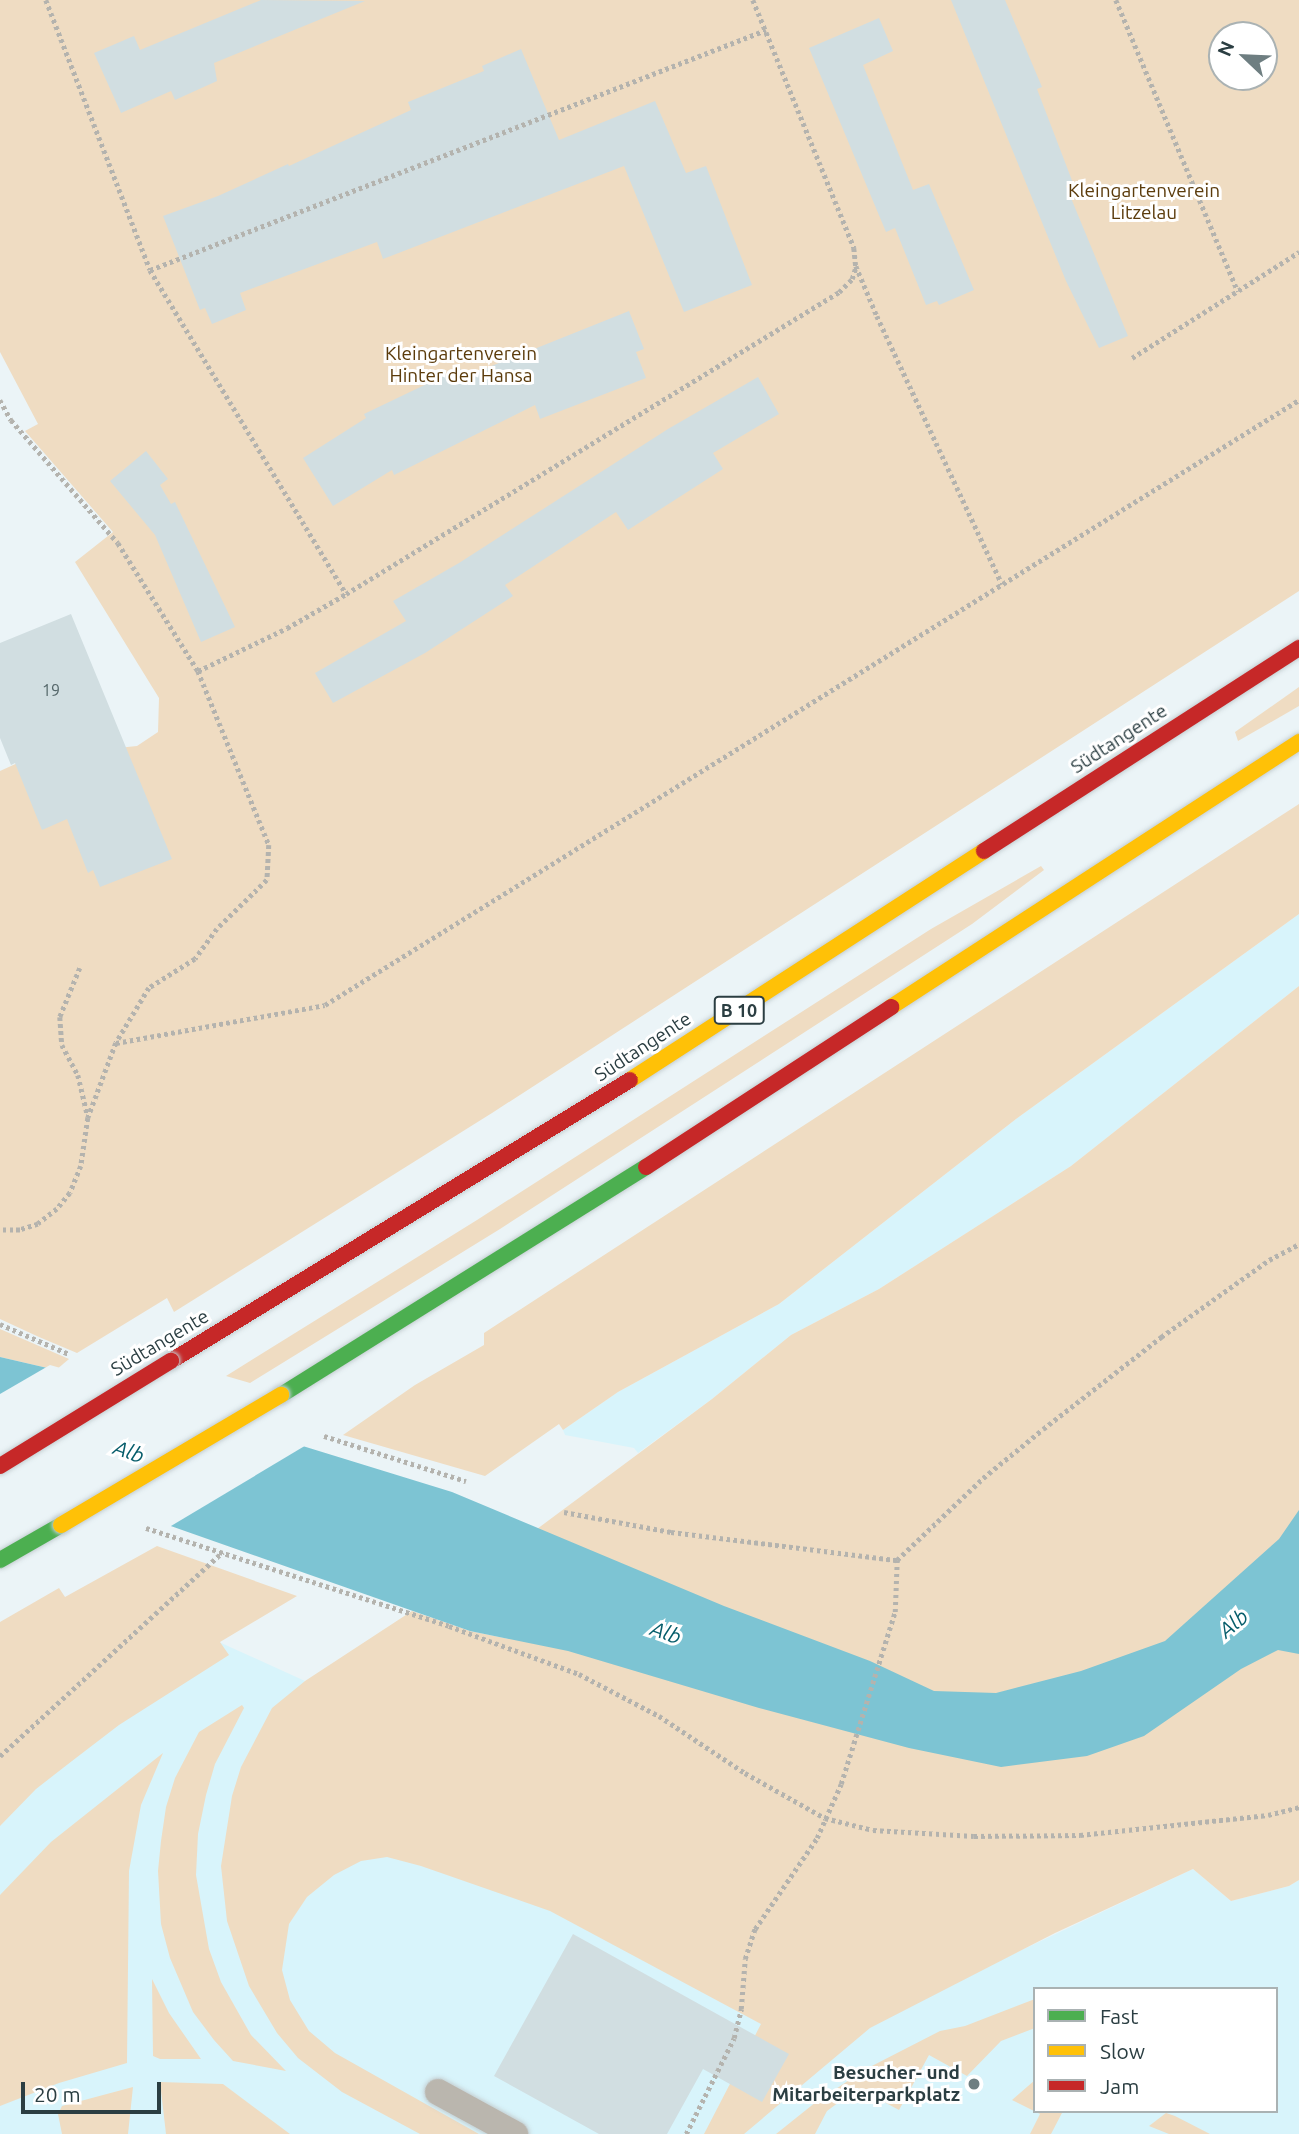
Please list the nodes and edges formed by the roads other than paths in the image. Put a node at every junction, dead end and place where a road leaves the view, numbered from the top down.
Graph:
1 (1299, 648) edge
2 (1299, 742) edge
3 (0, 1466) edge
4 (0, 1560) edge
5 (438, 2092) dead end
6 (515, 2134) edge

1 - 3 highway, Südtangente / B 10, bridge
2 - 4 highway, bridge
5 - 6 lane

